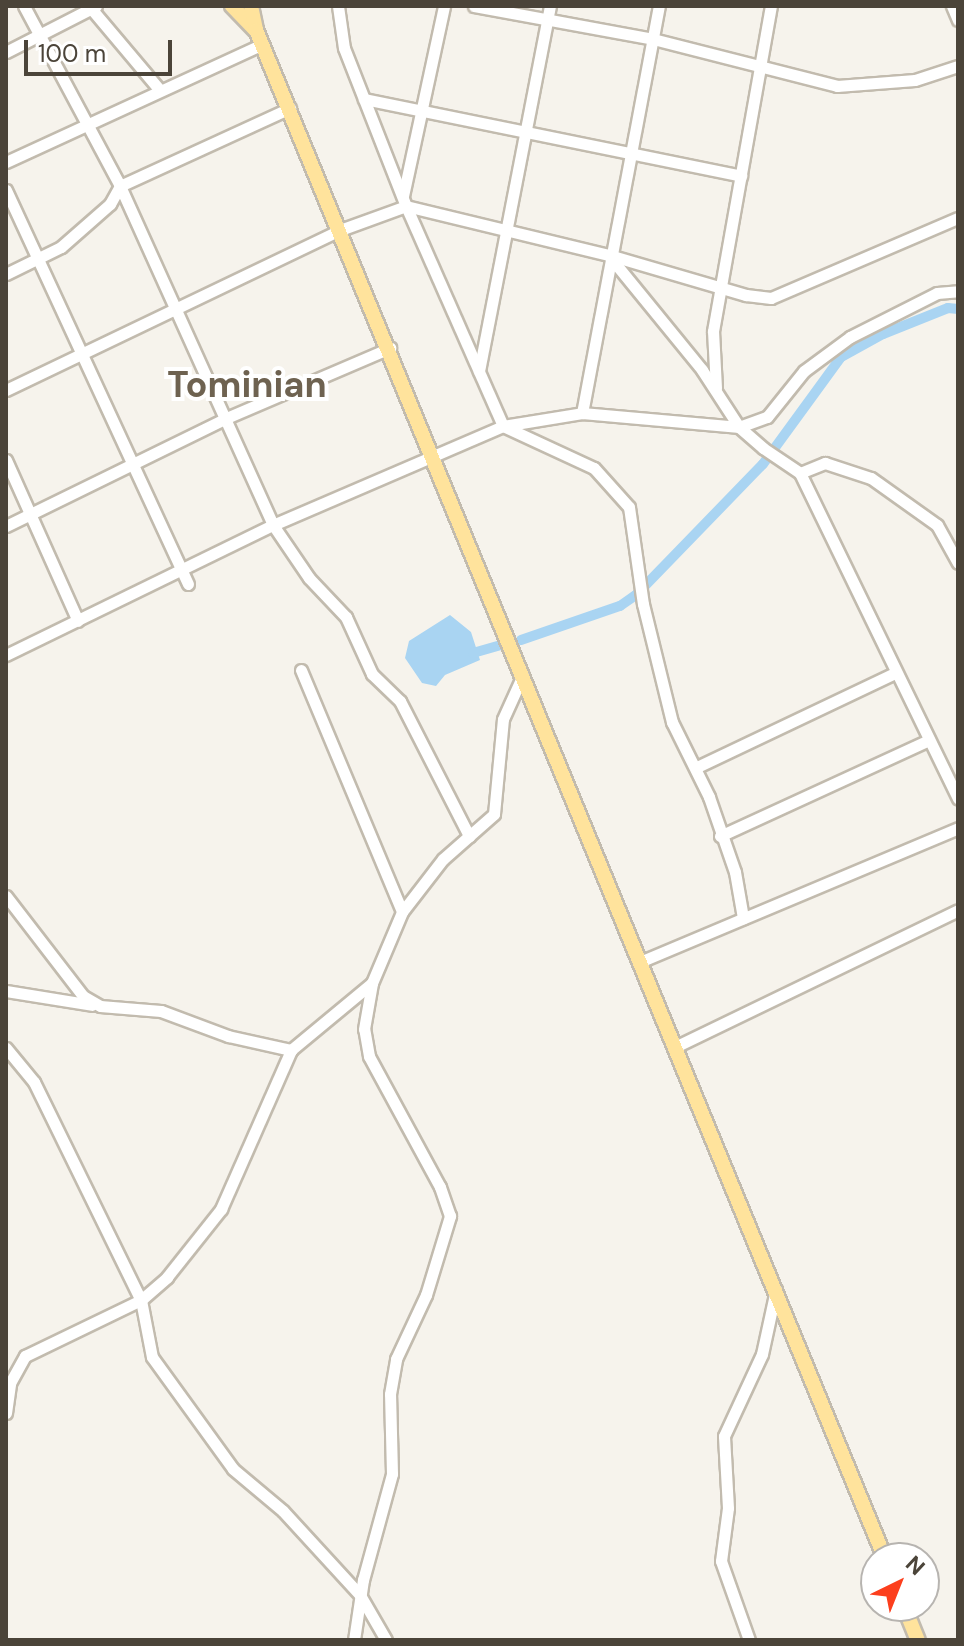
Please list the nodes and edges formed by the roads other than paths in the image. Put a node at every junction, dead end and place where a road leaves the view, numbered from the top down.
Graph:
1 (24, 6) edge
2 (232, 6) edge
3 (251, 6) edge
4 (338, 6) edge
5 (444, 6) edge
6 (474, 6) edge
7 (550, 6) edge
8 (659, 6) edge
9 (771, 6) edge
10 (952, 6) edge
11 (92, 7) edge
12 (547, 20) junction
13 (958, 20) edge
14 (39, 37) junction
15 (259, 37) junction
16 (653, 39) junction
17 (6, 52) edge
18 (761, 63) junction
19 (958, 66) edge
20 (159, 89) junction
21 (364, 99) junction
22 (290, 108) junction
23 (423, 113) junction
24 (84, 123) junction
25 (525, 134) junction
26 (631, 155) junction
27 (6, 162) edge
28 (741, 176) junction
29 (120, 186) junction
30 (6, 190) edge
31 (404, 201) junction
32 (958, 218) edge
33 (340, 230) junction
34 (507, 232) junction
35 (609, 255) junction
36 (38, 258) junction
37 (6, 274) edge
38 (720, 288) junction
39 (958, 291) edge
40 (174, 311) junction
41 (390, 348) junction
42 (82, 354) junction
43 (479, 371) junction
44 (6, 390) edge
45 (716, 391) junction
46 (582, 413) junction
47 (224, 419) junction
48 (503, 426) junction
49 (739, 427) junction
50 (434, 456) junction
51 (6, 460) edge
52 (134, 465) junction
53 (800, 473) junction
54 (30, 514) junction
55 (273, 525) junction
56 (6, 526) edge
57 (958, 563) edge
58 (182, 570) junction
59 (188, 584) dead end
60 (78, 621) junction
61 (6, 655) edge
62 (301, 670) dead end
63 (895, 673) junction
64 (523, 675) junction
65 (929, 740) junction
66 (697, 767) junction
67 (958, 799) edge
68 (958, 828) edge
69 (469, 836) junction
70 (720, 836) junction
71 (6, 896) edge
72 (958, 910) edge
73 (402, 912) junction
74 (743, 918) junction
75 (642, 961) junction
76 (372, 983) junction
77 (6, 991) edge
78 (100, 1006) junction
79 (677, 1046) junction
80 (6, 1048) edge
81 (291, 1050) junction
82 (776, 1290) junction
83 (141, 1300) junction
84 (6, 1413) edge
85 (878, 1542) edge
86 (360, 1595) junction
87 (354, 1640) edge
88 (386, 1640) edge
89 (749, 1640) edge

1 - 14 street
2 - 15 main road
3 - 15 main road
4 - 21 street
5 - 23 street
6 - 12 street
7 - 12 street
8 - 16 street
9 - 18 street
10 - 13 street
11 - 14 street
11 - 20 street
12 - 16 street
12 - 25 street
14 - 17 street
14 - 24 street
15 - 20 street
15 - 22 main road
16 - 18 street
16 - 26 street
18 - 19 street
18 - 28 street
20 - 24 street
21 - 23 street
21 - 31 street
22 - 29 street
22 - 33 main road
23 - 25 street
23 - 31 street
24 - 27 street
24 - 29 street
25 - 26 street
25 - 34 street
26 - 28 street
26 - 35 street
28 - 38 street
29 - 36 street
29 - 40 street
30 - 36 street
31 - 33 street
31 - 34 street
31 - 43 street
32 - 38 street
33 - 40 street
33 - 41 main road
34 - 35 street
34 - 43 street
35 - 38 street
35 - 45 street
35 - 46 street
36 - 37 street
36 - 42 street
38 - 45 street
39 - 49 street
40 - 42 street
40 - 47 street
41 - 47 street
41 - 50 main road
42 - 44 street
42 - 52 street
43 - 48 street
45 - 49 street
46 - 48 street
46 - 49 street
47 - 52 street
47 - 55 street
48 - 50 street
48 - 66 street
49 - 53 street
50 - 55 street
50 - 64 main road
51 - 54 street
52 - 54 street
52 - 58 street
53 - 57 street
53 - 63 street
54 - 56 street
54 - 60 street
55 - 58 street
55 - 69 street
58 - 59 street
58 - 60 street
60 - 61 street
62 - 73 street
63 - 65 street
63 - 66 street
64 - 69 street
64 - 75 main road
65 - 67 street
65 - 70 street
66 - 70 street
68 - 74 street
69 - 73 street
70 - 74 street
71 - 78 street
72 - 79 street
73 - 76 street
74 - 75 street
75 - 79 main road
76 - 81 street
76 - 86 street
77 - 78 street
78 - 81 street
79 - 82 main road
80 - 83 street
81 - 83 street
82 - 85 main road
82 - 89 street
83 - 84 street
83 - 86 street
86 - 87 street
86 - 88 street

